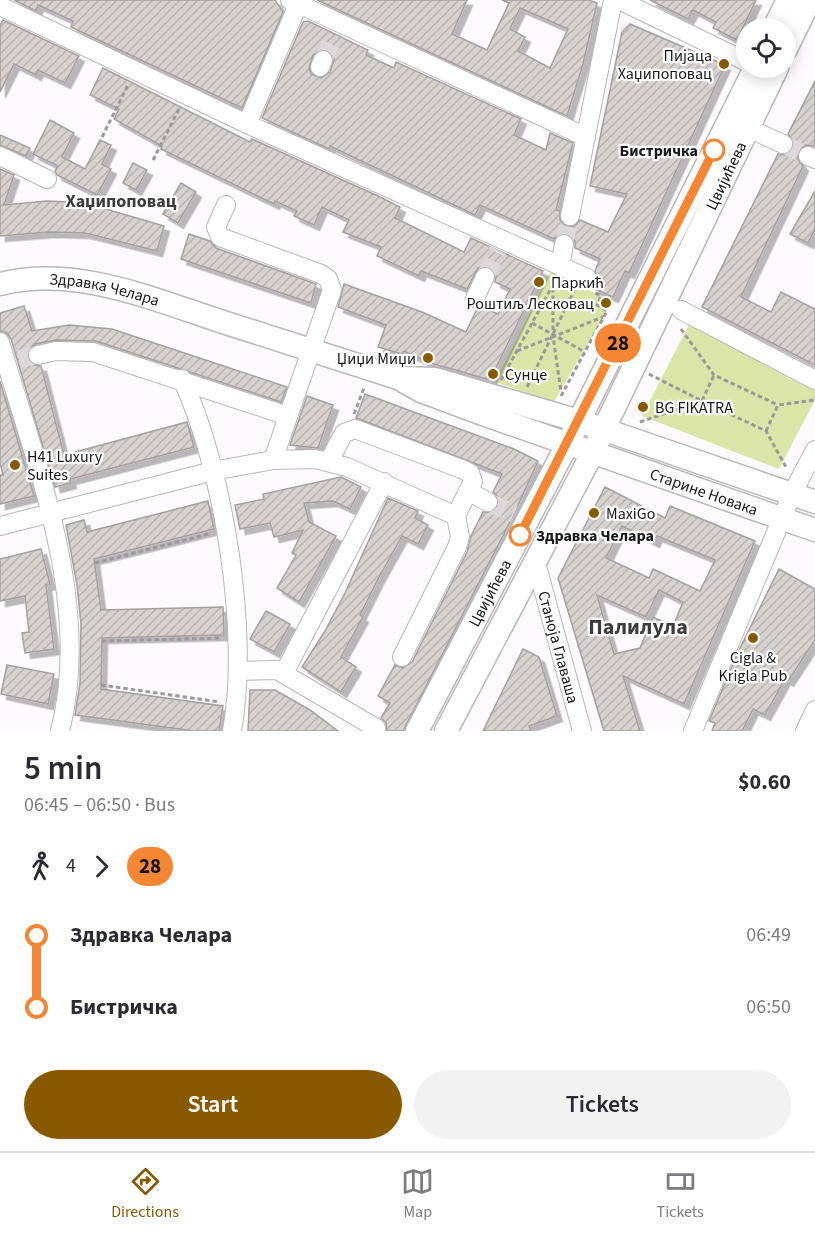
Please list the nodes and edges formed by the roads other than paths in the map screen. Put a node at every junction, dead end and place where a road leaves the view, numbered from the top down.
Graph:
1 (613, 0) edge
2 (619, 0) edge
3 (296, 1) edge
4 (805, 3) edge
5 (0, 6) edge
6 (786, 18) edge
7 (796, 25) edge
8 (736, 57) edge
9 (750, 78) edge
10 (772, 78) edge
11 (247, 124) junction
12 (748, 128) junction
13 (586, 137) junction
14 (783, 144) tunnel mouth
15 (0, 156) edge
16 (47, 179) dead end
17 (226, 205) dead end
18 (570, 216) tunnel mouth
19 (564, 244) tunnel mouth
20 (560, 266) junction
21 (485, 277) tunnel mouth
22 (582, 281) road end
23 (0, 284) edge
24 (475, 298) dead end
25 (678, 316) road end
26 (0, 342) edge
27 (311, 350) junction
28 (38, 355) tunnel mouth
29 (398, 378) junction
30 (182, 380) junction
31 (815, 380) edge
32 (288, 416) junction
33 (579, 421) junction
34 (604, 429) junction
35 (568, 443) junction
36 (815, 450) edge
37 (593, 452) junction
38 (273, 459) junction
39 (329, 461) junction
40 (213, 471) junction
41 (384, 482) junction
42 (794, 489) junction
43 (468, 491) junction
44 (488, 502) tunnel mouth
45 (815, 502) edge
46 (51, 513) junction
47 (456, 516) junction
48 (782, 518) junction
49 (0, 526) edge
50 (815, 530) edge
51 (536, 563) junction
52 (402, 657) dead end
53 (238, 671) junction
54 (284, 673) junction
55 (371, 728) edge
56 (448, 729) edge
57 (60, 731) edge
58 (232, 731) edge
59 (417, 731) edge
60 (582, 731) edge
61 (693, 731) edge

1 - 13 street
2 - 8 street
3 - 11 street
3 - 13 street
4 - 6 main road
4 - 7 main road
5 - 11 street
9 - 33 main road, Цвијићева
10 - 12 main road, Цвијићева
11 - 20 street
12 - 14 street
12 - 34 main road, Цвијићева
13 - 18 street
15 - 16 street
17 - 27 street
19 - 20 street
20 - 22 street
21 - 24 street
23 - 27 main road, Здравка Челара
25 - 31 street
26 - 46 street
27 - 29 main road, Здравка Челара
27 - 32 street
28 - 30 street
29 - 33 main road, Здравка Челара
29 - 35 main road, Здравка Челара
30 - 32 street
30 - 40 street
32 - 38 street
33 - 34 main road, Здравка Челара
33 - 35 main road, Цвијићева
34 - 37 main road, Цвијићева
34 - 42 main road, Старине Новака
35 - 37 main road, Здравка Челара
35 - 59 main road, Цвијићева
36 - 42 street
37 - 48 main road, Старине Новака
37 - 51 main road, Цвијићева
38 - 39 street
38 - 40 street
39 - 41 street
39 - 43 street
40 - 46 street
40 - 53 street
41 - 47 street
41 - 54 street
42 - 45 main road, Старине Новака
42 - 48 street
43 - 44 street
43 - 47 street
46 - 49 street
46 - 57 street
47 - 52 street
48 - 50 main road, Старине Новака
48 - 61 street
51 - 56 main road, Цвијићева
51 - 60 street, Станоја Главаша
53 - 54 street
53 - 58 street
54 - 55 street

